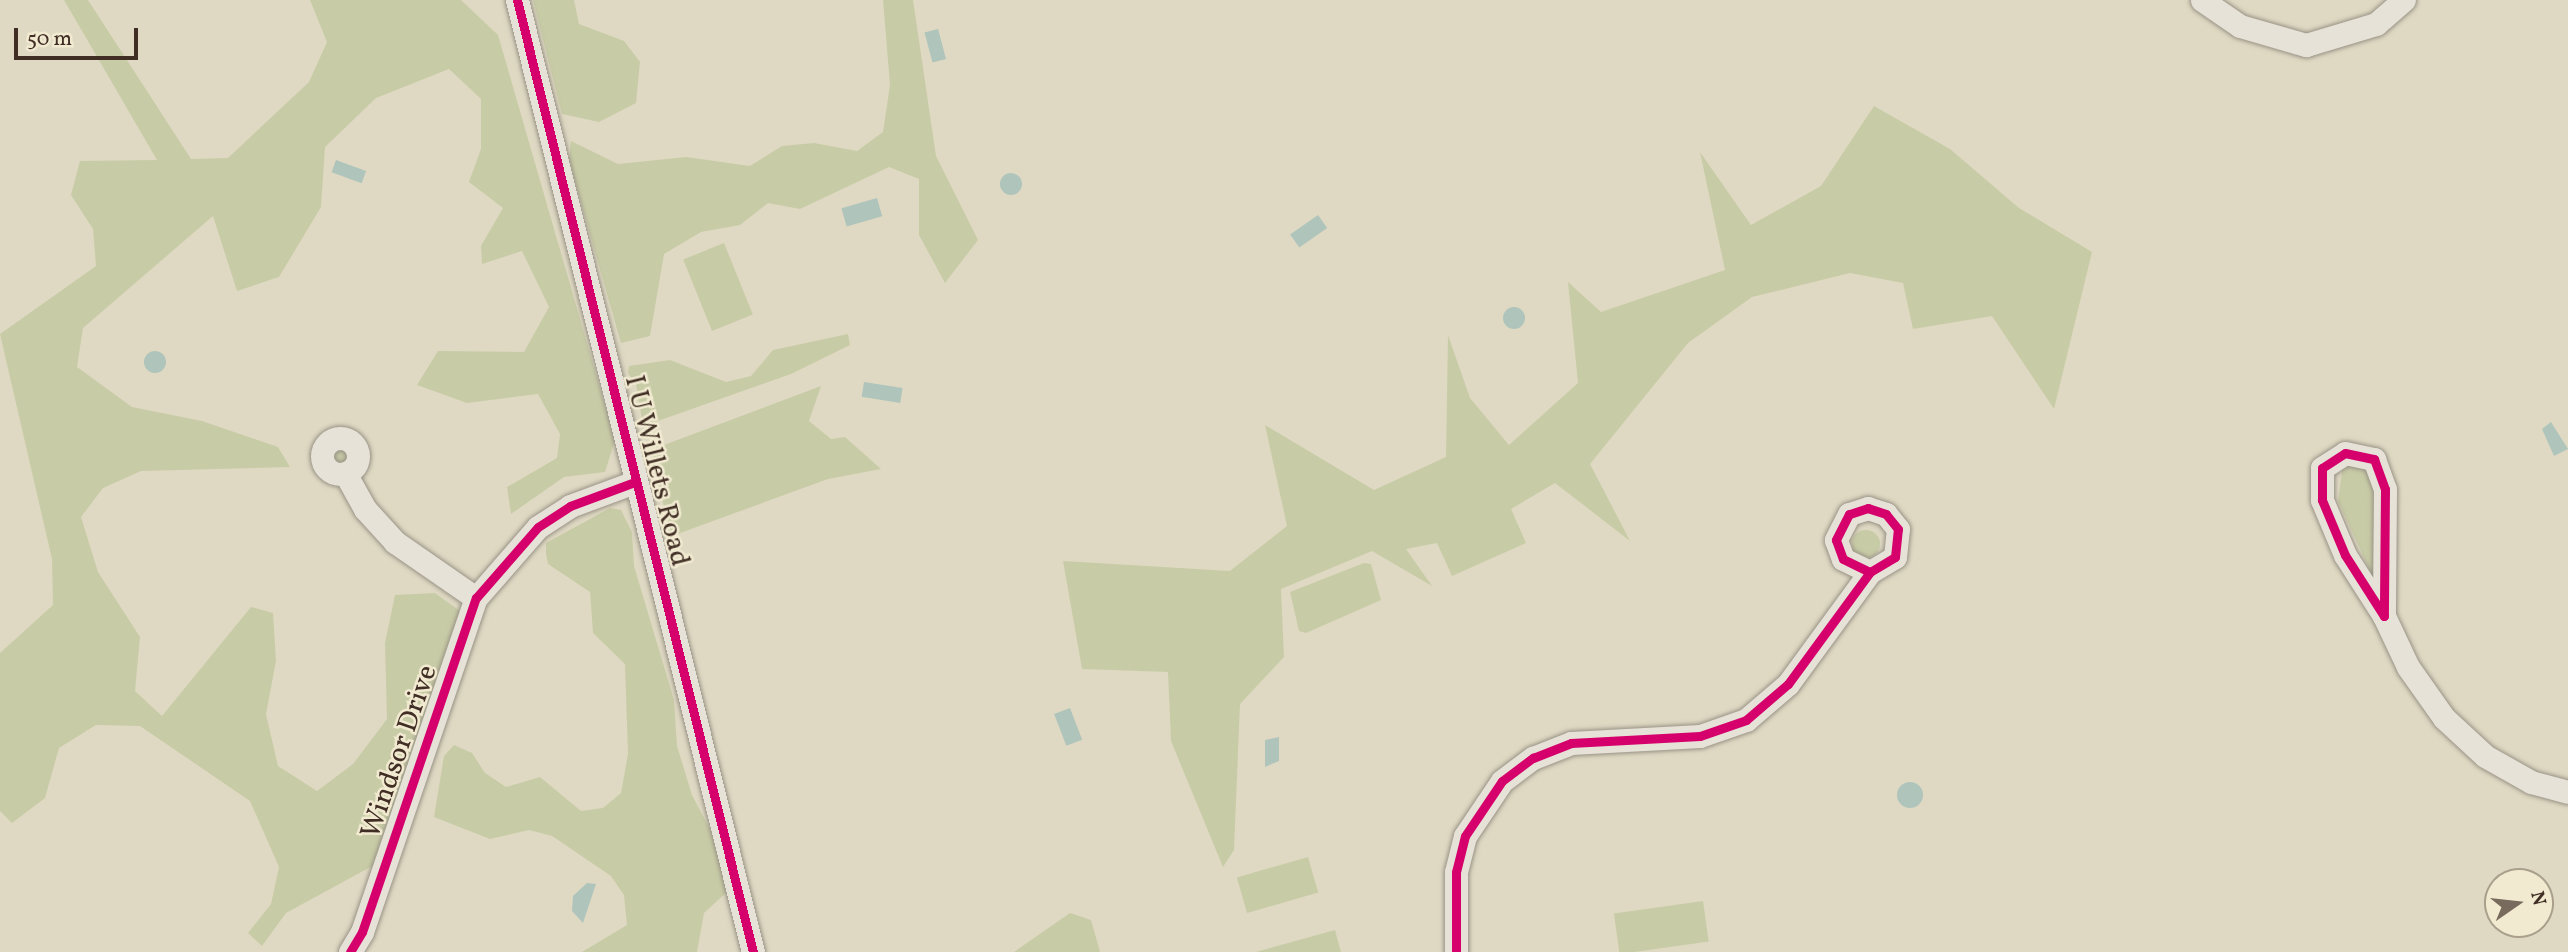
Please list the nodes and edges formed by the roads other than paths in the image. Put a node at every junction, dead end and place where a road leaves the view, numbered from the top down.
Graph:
1 (517, 0) edge
2 (2202, 0) edge
3 (2404, 0) edge
4 (345, 473) dead end
5 (635, 482) junction
6 (1870, 572) dead end
7 (477, 598) junction
8 (2384, 616) junction
9 (2568, 792) edge
10 (350, 952) edge
11 (753, 952) edge
12 (1456, 952) edge

1 - 5 street, I U Willets Road
2 - 3 street
4 - 7 street
5 - 7 street, Windsor Drive
5 - 11 street, I U Willets Road
6 - 12 street
7 - 10 street, Windsor Drive
8 - 8 street
8 - 9 street

